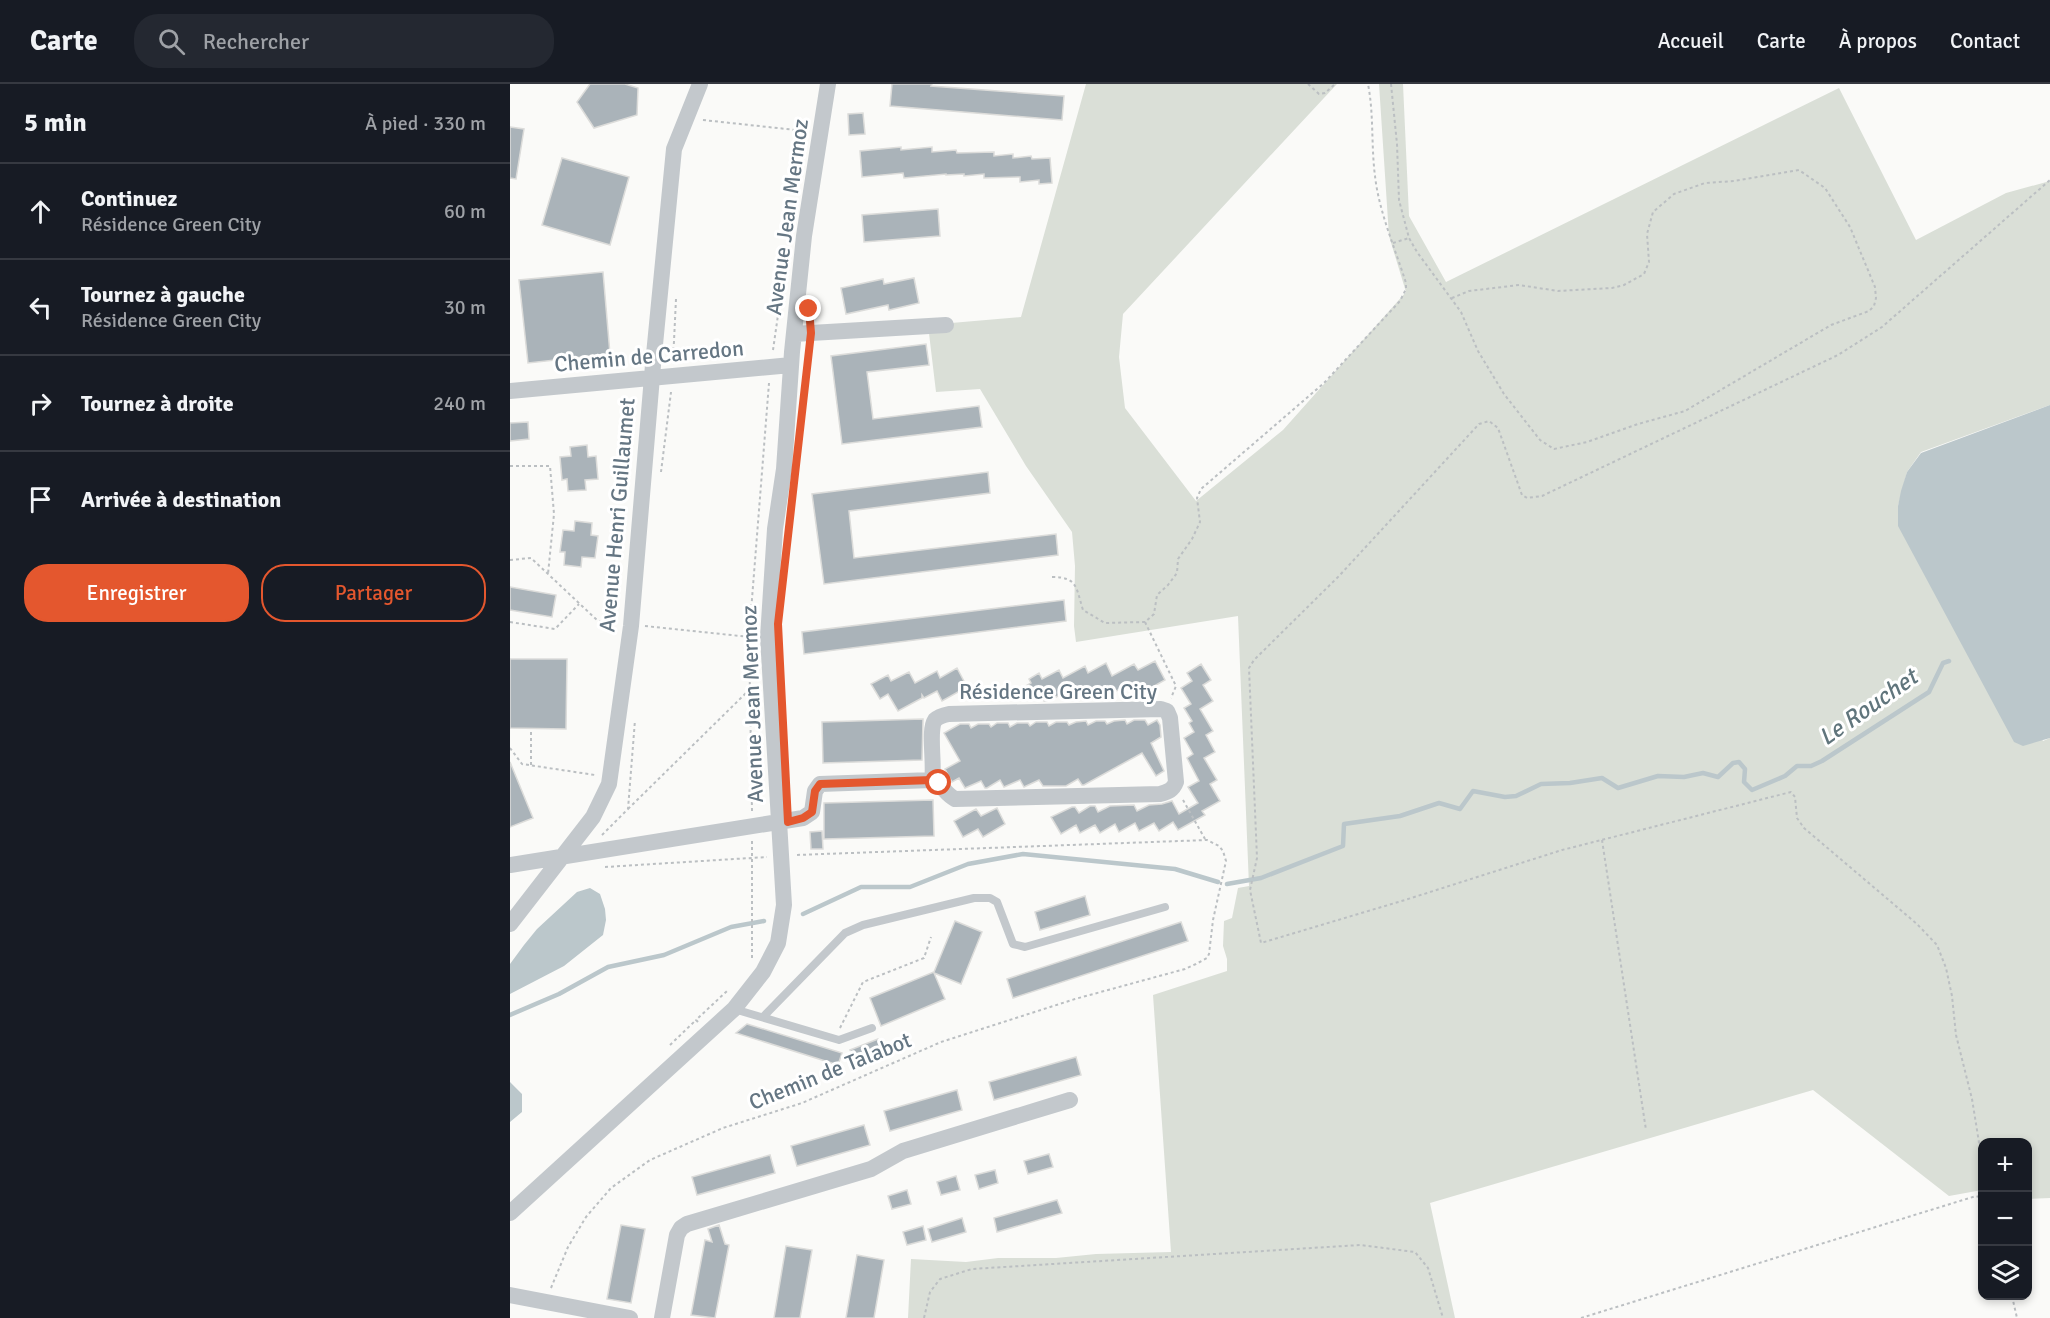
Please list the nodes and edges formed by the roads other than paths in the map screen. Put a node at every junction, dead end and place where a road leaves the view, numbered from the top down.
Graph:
1 (700, 84) edge
2 (828, 84) edge
3 (946, 325) dead end
4 (794, 334) junction
5 (791, 365) junction
6 (652, 378) junction
7 (510, 391) edge
8 (932, 780) junction
9 (778, 824) junction
10 (564, 856) junction
11 (510, 865) edge
12 (1166, 907) dead end
13 (510, 924) edge
14 (734, 1009) junction
15 (763, 1017) junction
16 (872, 1028) dead end
17 (1070, 1100) dead end
18 (510, 1213) edge
19 (510, 1295) edge
20 (630, 1318) edge
21 (662, 1318) edge

1 - 6 street, Avenue Henri Guillaumet
2 - 4 street, Avenue Jean Mermoz
3 - 4 street
4 - 5 street, Avenue Jean Mermoz
5 - 6 street, Chemin de Carredon
5 - 9 street, Avenue Jean Mermoz
6 - 7 street, Chemin de Carredon
6 - 10 street, Avenue Henri Guillaumet
8 - 8 street, Résidence Green City
8 - 9 street
9 - 10 street
9 - 14 street, Avenue Jean Mermoz
10 - 11 street
10 - 13 street, Avenue Henri Guillaumet
12 - 15 lane
14 - 15 lane
14 - 18 street, Avenue Jean Mermoz
15 - 16 lane
17 - 21 street
19 - 20 street

